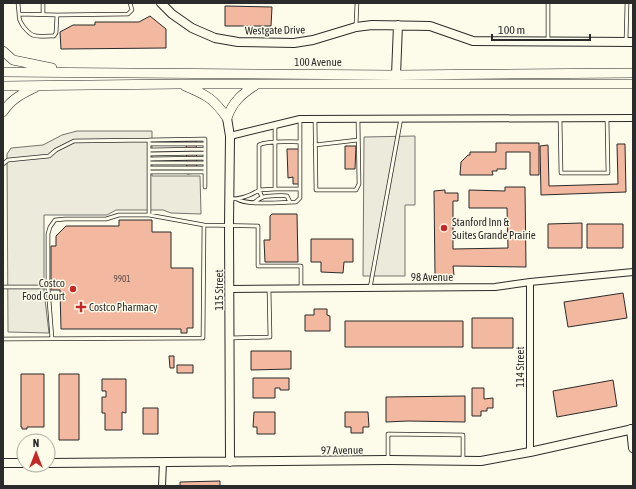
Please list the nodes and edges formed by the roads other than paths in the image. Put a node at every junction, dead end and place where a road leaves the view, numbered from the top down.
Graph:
1 (18, 3) edge
2 (43, 3) edge
3 (130, 3) edge
4 (161, 3) edge
5 (358, 3) edge
6 (548, 3) edge
7 (627, 3) edge
8 (18, 14) junction
9 (43, 14) junction
10 (57, 15) junction
11 (398, 25) junction
12 (356, 27) junction
13 (548, 42) junction
14 (630, 42) edge
15 (3, 52) edge
16 (3, 72) edge
17 (79, 72) junction
18 (633, 73) edge
19 (396, 75) junction
20 (179, 84) junction
21 (257, 84) junction
22 (633, 84) edge
23 (3, 86) edge
24 (39, 86) junction
25 (3, 112) edge
26 (227, 118) junction
27 (401, 118) junction
28 (560, 118) junction
29 (607, 118) junction
30 (633, 118) edge
31 (300, 119) junction
32 (315, 119) junction
33 (358, 119) junction
34 (275, 124) junction
35 (230, 136) junction
36 (149, 140) junction
37 (358, 140) junction
38 (300, 142) junction
39 (275, 143) junction
40 (149, 144) junction
41 (205, 144) junction
42 (316, 145) junction
43 (149, 150) junction
44 (205, 151) junction
45 (149, 154) junction
46 (205, 158) junction
47 (149, 159) junction
48 (149, 163) junction
49 (205, 163) junction
50 (3, 164) edge
51 (149, 168) junction
52 (205, 168) junction
53 (149, 172) junction
54 (205, 172) junction
55 (205, 187) dead end
56 (275, 189) junction
57 (300, 189) junction
58 (259, 190) junction
59 (262, 197) junction
60 (233, 199) junction
61 (290, 202) junction
62 (254, 203) junction
63 (149, 215) junction
64 (204, 225) junction
65 (229, 225) junction
66 (633, 272) edge
67 (530, 282) junction
68 (3, 287) edge
69 (48, 287) junction
70 (301, 288) junction
71 (370, 288) junction
72 (230, 289) junction
73 (269, 289) junction
74 (230, 338) junction
75 (3, 339) edge
76 (52, 339) junction
77 (632, 429) edge
78 (633, 448) edge
79 (530, 452) junction
80 (388, 460) junction
81 (463, 460) junction
82 (163, 462) junction
83 (230, 462) junction
84 (3, 463) edge
85 (16, 463) edge
86 (56, 463) edge
87 (162, 486) edge

1 - 8 lane
2 - 9 lane
3 - 10 lane
4 - 12 street, Westgate Drive
5 - 12 lane
6 - 13 lane
7 - 14 lane
8 - 9 lane
8 - 10 lane
9 - 10 lane
11 - 12 street, Westgate Drive
11 - 13 street, Westgate Drive
11 - 19 street
13 - 14 street, Westgate Drive
15 - 17 main road
16 - 17 main road, 100 Avenue
17 - 19 main road, 100 Avenue
18 - 19 main road, 100 Avenue
20 - 21 main road, 100 Avenue
20 - 24 main road, 100 Avenue
20 - 26 main road
21 - 22 main road, 100 Avenue
21 - 26 main road
23 - 24 main road, 100 Avenue
24 - 25 main road
26 - 35 street, 115 Street
27 - 28 street
27 - 33 street
27 - 71 lane
28 - 29 street
28 - 29 lane
29 - 30 street
31 - 32 street
31 - 34 street
31 - 38 lane
32 - 33 street
32 - 42 lane
33 - 37 lane
34 - 35 street
34 - 39 lane
35 - 60 street, 115 Street
36 - 40 lane
36 - 41 lane
36 - 50 lane
37 - 42 lane
37 - 42 lane
38 - 39 lane
38 - 57 lane
39 - 56 lane
39 - 58 lane
40 - 41 lane
40 - 43 lane
41 - 44 lane
43 - 44 lane
43 - 45 lane
44 - 45 lane
44 - 46 lane
45 - 47 lane
46 - 47 lane
46 - 49 lane
47 - 48 lane
48 - 49 lane
48 - 51 lane
49 - 52 lane
51 - 52 lane
51 - 53 lane
52 - 54 lane
53 - 54 lane
53 - 63 lane
54 - 55 lane
56 - 57 lane
56 - 58 lane
57 - 61 lane
58 - 59 lane
58 - 60 lane
59 - 61 lane
59 - 62 lane
60 - 62 lane
60 - 65 street, 115 Street
61 - 62 lane
63 - 64 lane
63 - 69 lane
64 - 65 lane
64 - 76 lane
65 - 70 lane
65 - 72 street, 115 Street
66 - 67 street, 98 Avenue
67 - 71 street, 98 Avenue
67 - 79 street, 114 Street
68 - 69 lane
69 - 76 lane
70 - 71 street, 98 Avenue
70 - 73 street, 98 Avenue
72 - 73 street, 98 Avenue
72 - 74 street, 115 Street
73 - 74 lane
74 - 83 street, 115 Street
75 - 76 lane
77 - 78 street
77 - 79 street, 97 Avenue
79 - 81 street, 97 Avenue
80 - 81 street, 97 Avenue
80 - 81 lane
80 - 83 street, 97 Avenue
82 - 83 street, 97 Avenue
82 - 86 street, 97 Avenue
82 - 87 street
84 - 85 street

